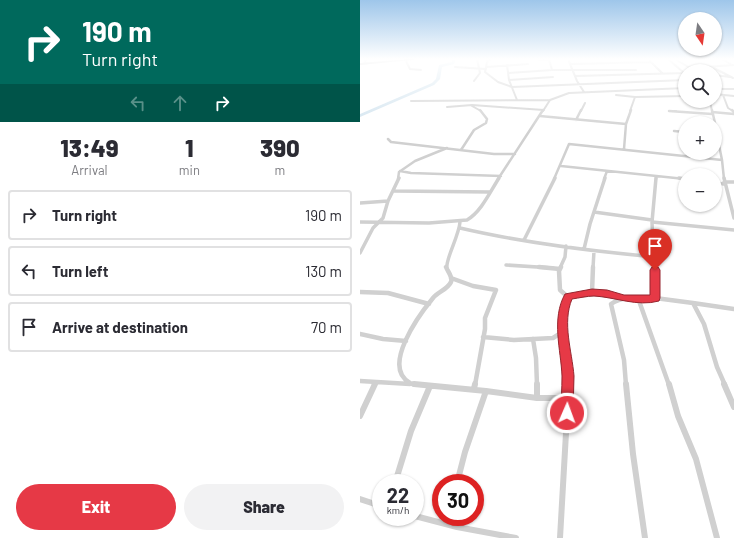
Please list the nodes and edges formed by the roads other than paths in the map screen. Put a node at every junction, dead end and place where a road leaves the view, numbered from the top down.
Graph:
1 (504, 84) edge
2 (511, 84) edge
3 (577, 84) edge
4 (579, 84) edge
5 (512, 87) junction
6 (678, 88) edge
7 (722, 89) edge
8 (734, 89) edge
9 (584, 92) junction
10 (616, 95) dead end
11 (722, 95) joint
12 (678, 96) edge
13 (734, 96) edge
14 (635, 97) junction
15 (411, 100) dead end
16 (517, 100) junction
17 (550, 100) junction
18 (585, 103) dead end
19 (472, 105) junction
20 (447, 108) dead end
21 (711, 108) edge
22 (544, 110) junction
23 (669, 111) dead end
24 (712, 113) junction
25 (734, 113) edge
26 (540, 116) junction
27 (713, 116) edge
28 (576, 120) junction
29 (626, 124) junction
30 (674, 131) dead end
31 (678, 131) edge
32 (388, 139) dead end
33 (447, 148) junction
34 (624, 149) junction
35 (461, 150) junction
36 (514, 154) junction
37 (678, 155) edge
38 (722, 160) edge
39 (561, 166) junction
40 (400, 171) junction
41 (607, 171) junction
42 (501, 176) junction
43 (656, 176) junction
44 (678, 178) edge
45 (734, 182) edge
46 (724, 183) junction
47 (394, 191) junction
48 (490, 192) junction
49 (388, 201) junction
50 (360, 203) edge
51 (594, 212) junction
52 (734, 218) edge
53 (652, 221) junction
54 (360, 222) edge
55 (379, 222) junction
56 (460, 222) junction
57 (460, 228) junction
58 (734, 230) edge
59 (524, 240) junction
60 (360, 241) edge
61 (366, 241) junction
62 (566, 246) junction
63 (584, 249) junction
64 (594, 251) junction
65 (360, 253) edge
66 (655, 257) junction
67 (506, 265) dead end
68 (560, 269) junction
69 (451, 278) junction
70 (360, 292) edge
71 (592, 292) junction
72 (568, 297) junction
73 (624, 298) junction
74 (638, 298) junction
75 (655, 298) junction
76 (693, 303) junction
77 (429, 304) junction
78 (734, 309) edge
79 (564, 331) junction
80 (360, 334) edge
81 (483, 337) junction
82 (534, 339) junction
83 (406, 341) junction
84 (360, 381) edge
85 (376, 382) junction
86 (411, 384) junction
87 (430, 386) junction
88 (474, 389) junction
89 (486, 391) junction
90 (537, 398) junction
91 (568, 398) junction
92 (734, 407) edge
93 (360, 416) edge
94 (398, 474) edge
95 (459, 474) edge
96 (360, 500) edge
97 (372, 503) edge
98 (463, 526) edge
99 (490, 536) edge
100 (516, 538) edge
101 (560, 538) edge
102 (645, 538) edge
103 (717, 538) edge

1 - 5 street
2 - 5 street
3 - 5 street
4 - 9 street
5 - 16 street
6 - 9 street
7 - 8 street
9 - 17 street
10 - 14 street
11 - 13 street
11 - 25 street
12 - 14 street
14 - 29 street
15 - 16 street
16 - 17 street
17 - 22 street
18 - 28 street
19 - 20 street
19 - 22 street
19 - 35 street
21 - 24 street
22 - 26 street
23 - 24 street
24 - 25 street
24 - 27 street
26 - 28 street
26 - 36 street
28 - 29 street
29 - 34 street
30 - 31 street
32 - 33 street
33 - 35 street
33 - 40 street
34 - 37 street
34 - 39 street
35 - 36 street
36 - 42 street
38 - 46 street
39 - 41 street
39 - 59 street
40 - 42 street
40 - 47 street
41 - 43 street
41 - 51 street
42 - 48 street
43 - 44 street
43 - 53 street
45 - 46 street
46 - 52 street
47 - 48 street
47 - 49 street
48 - 56 street
49 - 50 street
49 - 55 street
51 - 53 street
51 - 63 street
53 - 58 street
53 - 66 street
54 - 55 street
55 - 56 street
55 - 61 street
56 - 57 street
57 - 59 street
57 - 69 street
59 - 62 street
60 - 61 street
61 - 65 street
62 - 63 street
62 - 68 street
63 - 64 street
64 - 66 street
64 - 71 street
66 - 75 street
67 - 68 street
68 - 72 street
69 - 77 street
69 - 81 street
70 - 77 street
71 - 72 street
71 - 73 street
72 - 79 street
73 - 74 street
73 - 102 street
74 - 75 street
74 - 103 street
75 - 76 street
76 - 78 street
76 - 92 street
77 - 83 street
79 - 82 street
79 - 91 street
80 - 83 street
81 - 82 street
81 - 88 street
82 - 90 street
83 - 86 street
84 - 85 street
85 - 86 street
85 - 93 street
86 - 87 street
87 - 88 street
87 - 94 street
88 - 89 street
89 - 90 street
89 - 95 street
90 - 91 street
91 - 101 street
96 - 97 street
98 - 99 street
99 - 100 street

